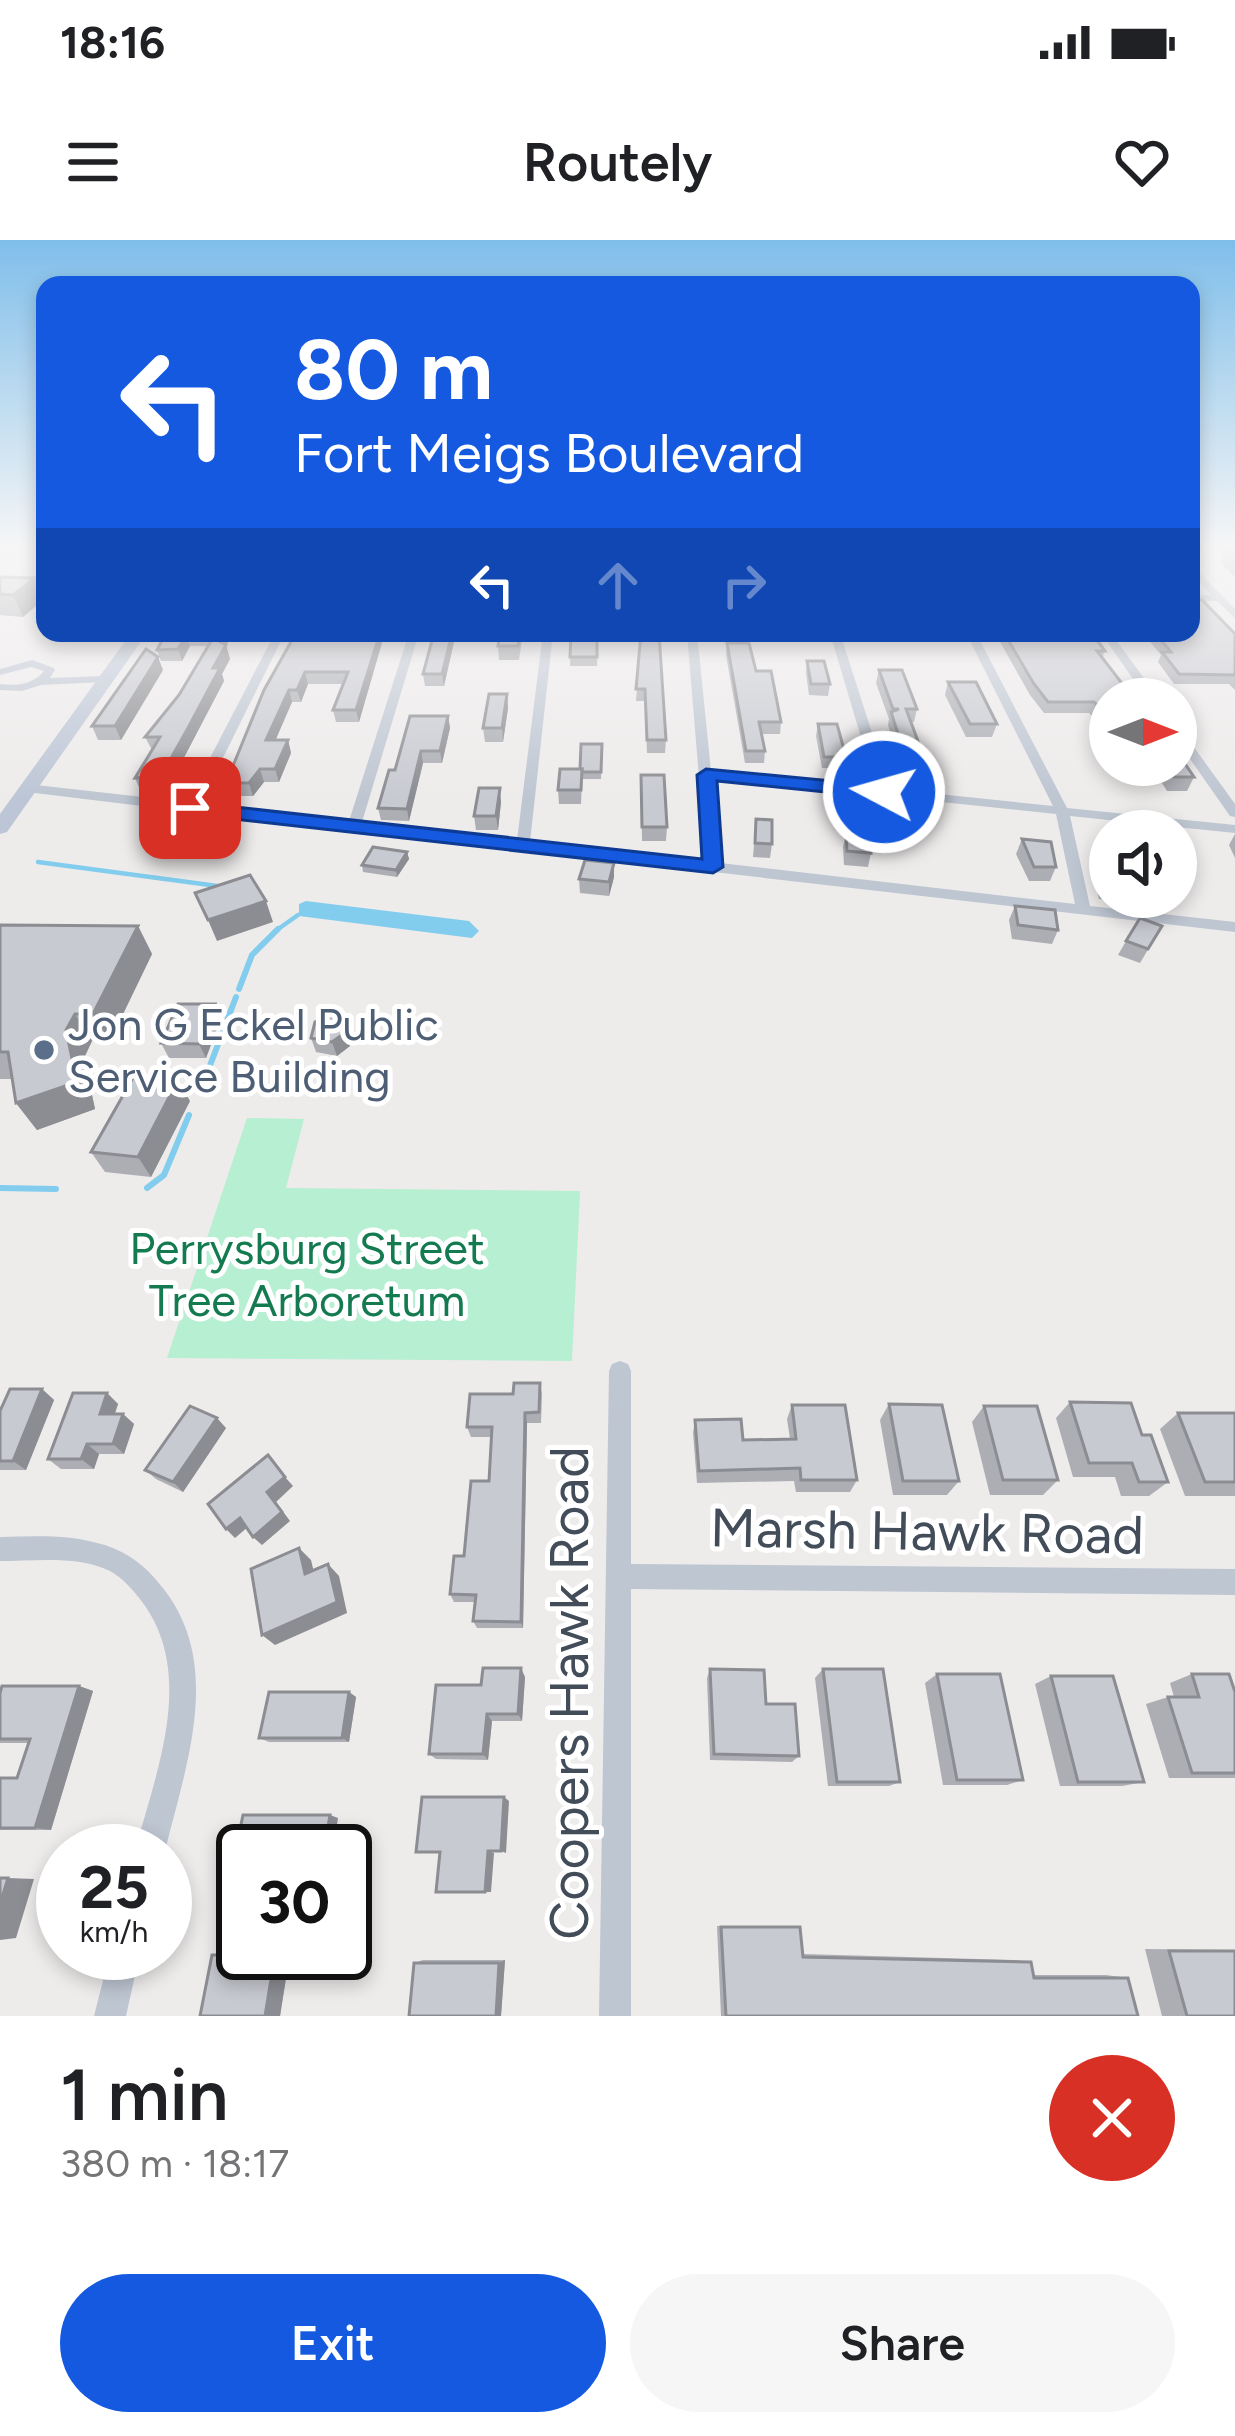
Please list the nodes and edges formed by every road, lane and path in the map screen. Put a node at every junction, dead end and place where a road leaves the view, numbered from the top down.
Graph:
1 (132, 642) edge
2 (275, 642) edge
3 (411, 642) edge
4 (547, 642) edge
5 (693, 642) edge
6 (838, 642) edge
7 (976, 642) edge
8 (1112, 642) edge
9 (50, 670) junction
10 (0, 673) edge
11 (107, 676) junction
12 (1138, 678) edge
13 (40, 682) junction
14 (0, 687) edge
15 (1197, 760) edge
16 (706, 775) junction
17 (27, 788) junction
18 (884, 792) junction
19 (190, 808) junction
20 (1062, 811) junction
21 (1235, 813) edge
22 (354, 826) junction
23 (0, 828) edge
24 (1235, 829) edge
25 (524, 846) junction
26 (713, 867) junction
27 (1084, 910) junction
28 (1235, 927) edge
29 (620, 1371) dead end
30 (0, 1549) edge
31 (618, 1576) junction
32 (1235, 1582) edge
33 (157, 1824) edge
34 (119, 1980) edge
35 (110, 2016) edge
36 (615, 2016) edge

1 - 11 street
2 - 19 street
3 - 22 street
4 - 25 street
5 - 16 street
6 - 18 street
7 - 20 street
8 - 12 street
9 - 10 street
9 - 11 street
9 - 13 street
11 - 13 street
11 - 17 street
13 - 14 street
15 - 21 street
16 - 18 street
16 - 26 street
17 - 19 street
17 - 23 street
18 - 20 street
19 - 22 street
20 - 24 street
20 - 27 street
22 - 25 street
25 - 26 street
26 - 27 street
27 - 28 street
29 - 31 street, Coopers Hawk Road
30 - 33 street
31 - 32 street, Marsh Hawk Road
31 - 36 street, Coopers Hawk Road
34 - 35 street

